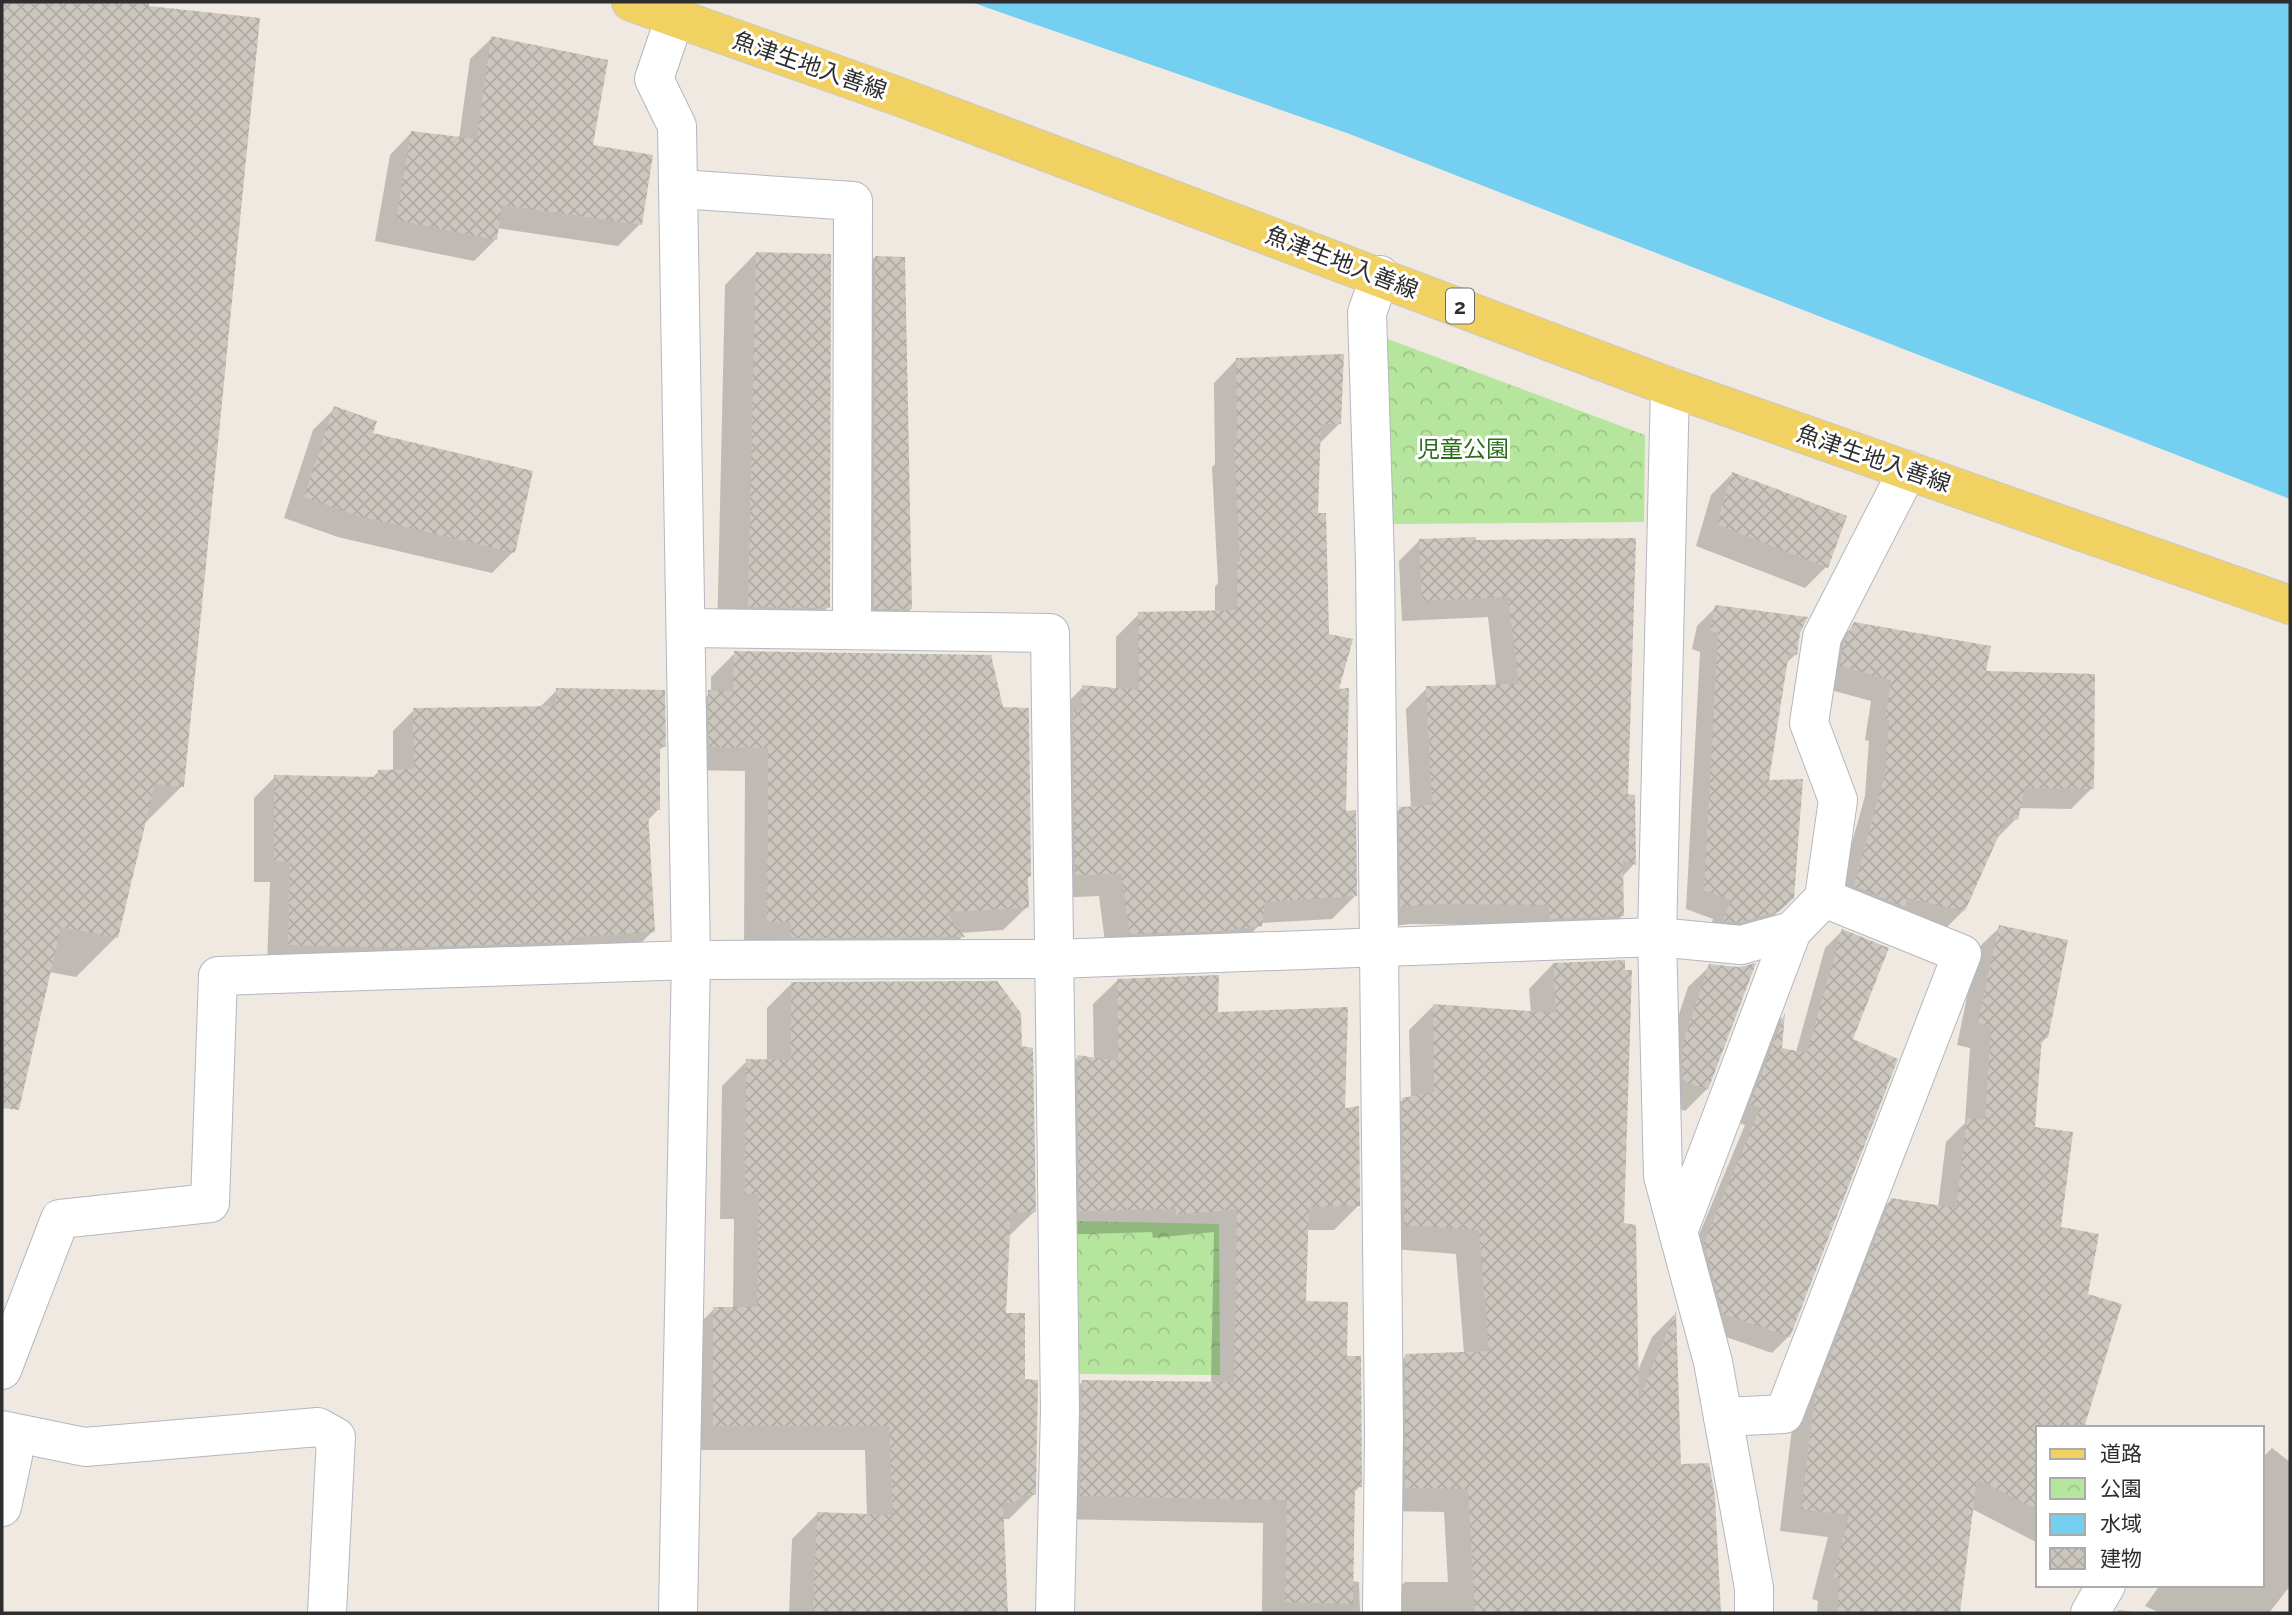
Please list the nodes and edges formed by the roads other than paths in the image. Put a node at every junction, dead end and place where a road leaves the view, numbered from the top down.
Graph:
1 (631, 2) edge
2 (675, 18) junction
3 (680, 190) junction
4 (1380, 275) junction
5 (1670, 387) junction
6 (1908, 470) junction
7 (2290, 605) edge
8 (688, 628) junction
9 (852, 630) junction
10 (1824, 898) junction
11 (1792, 931) junction
12 (1657, 937) junction
13 (1378, 948) junction
14 (1055, 959) junction
15 (691, 960) junction
16 (1678, 1232) junction
17 (2, 1370) edge
18 (1723, 1417) junction
19 (2, 1431) edge
20 (2, 1507) edge
21 (2105, 1587) edge
22 (327, 1613) edge
23 (678, 1613) edge
24 (1055, 1613) edge
25 (1382, 1613) edge
26 (1754, 1613) edge
27 (2090, 1613) edge

1 - 2 main road, 魚津生地入善線 / 2
2 - 3 street
2 - 4 main road, 魚津生地入善線 / 2
3 - 8 street
3 - 9 street
4 - 5 main road, 魚津生地入善線 / 2
4 - 13 street
5 - 6 main road, 魚津生地入善線 / 2
5 - 12 street
6 - 7 main road, 魚津生地入善線 / 2
6 - 10 street
8 - 9 street
8 - 15 street
9 - 14 street
10 - 11 street
10 - 18 street
11 - 12 street
11 - 16 street
12 - 13 street
12 - 16 street
13 - 14 street
13 - 25 street
14 - 15 street
14 - 24 street
15 - 17 street
15 - 23 street
16 - 18 street
18 - 26 street
19 - 20 street
19 - 22 street
21 - 27 street

